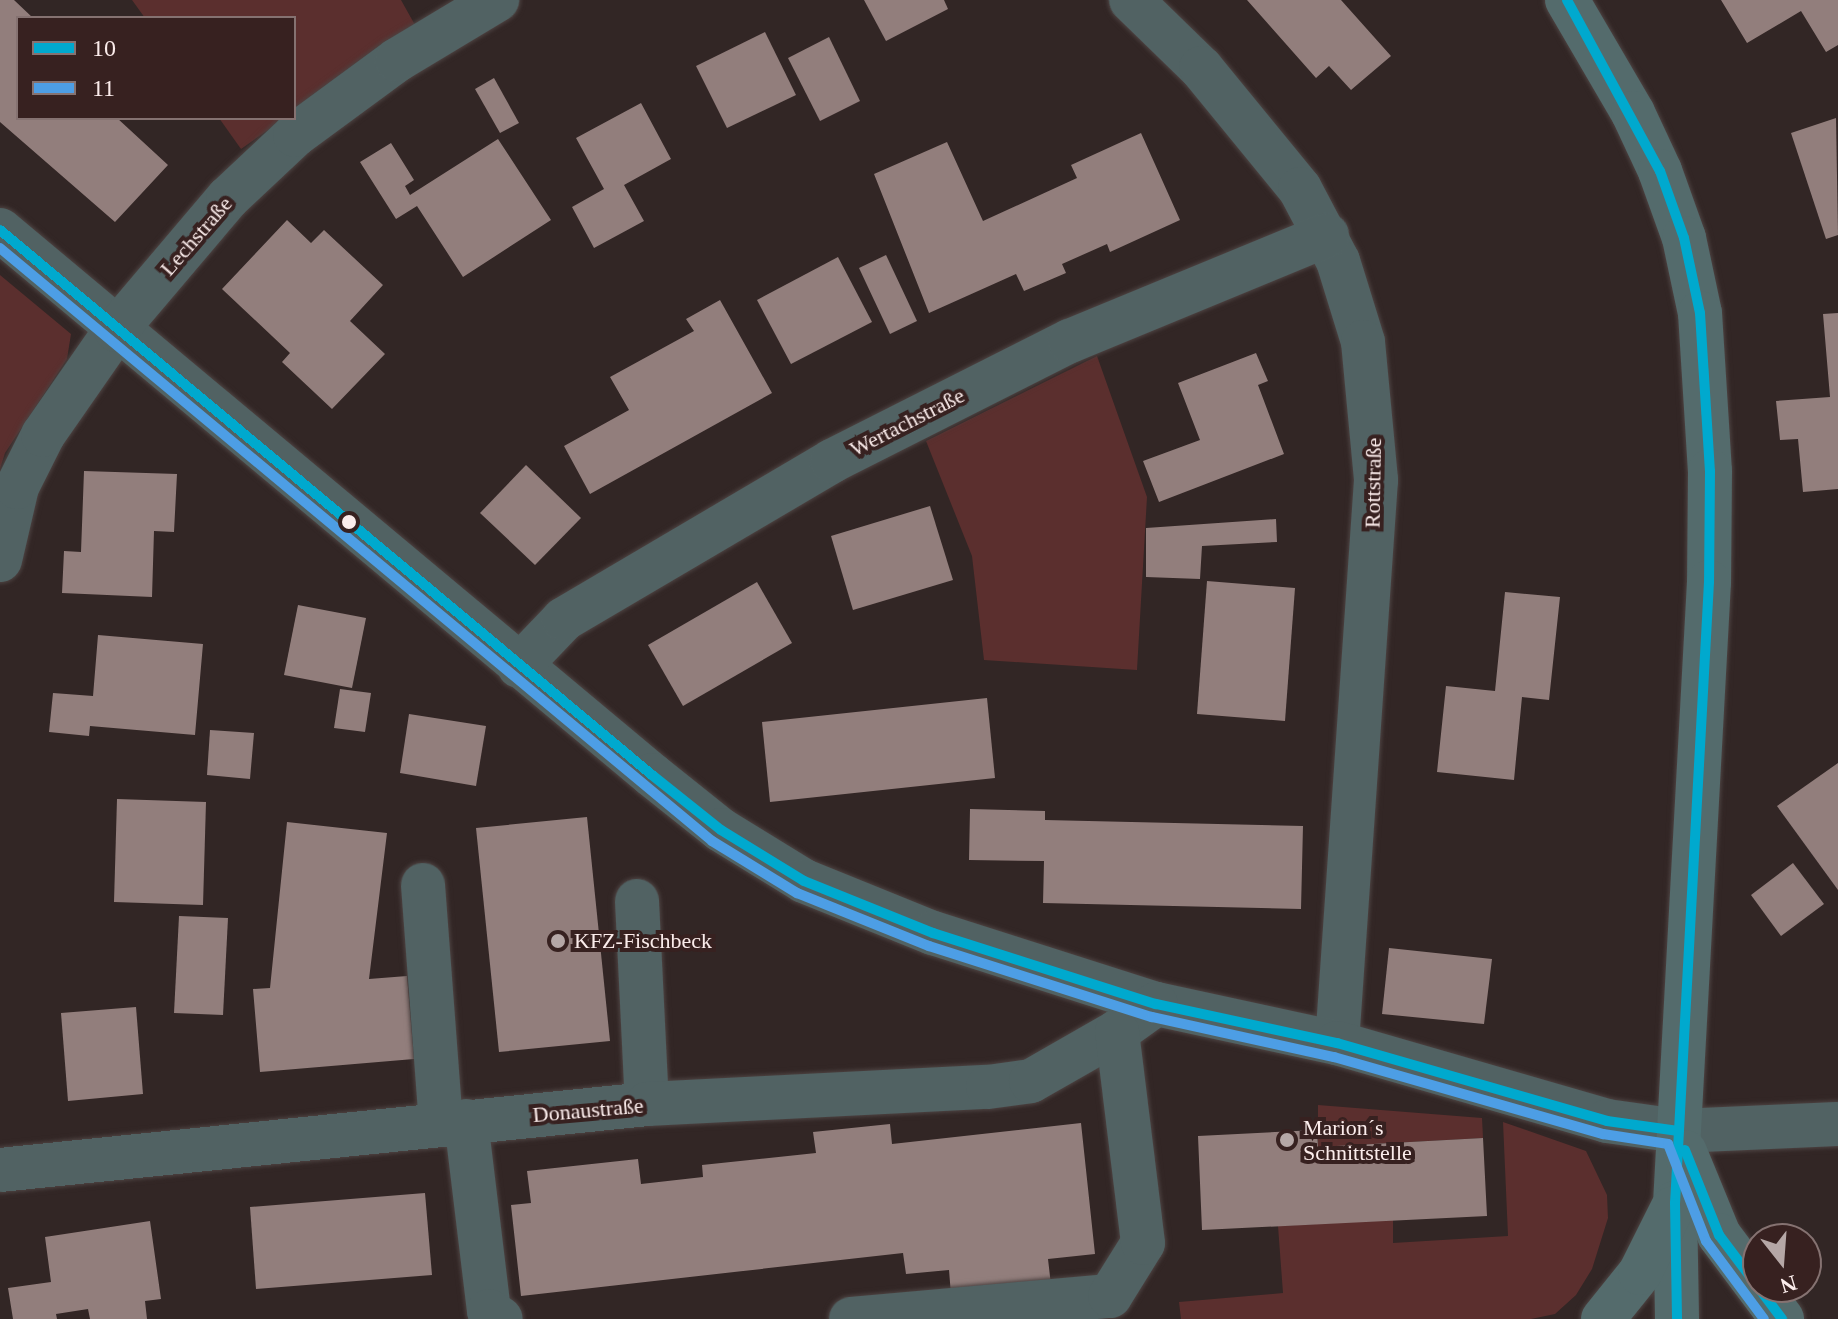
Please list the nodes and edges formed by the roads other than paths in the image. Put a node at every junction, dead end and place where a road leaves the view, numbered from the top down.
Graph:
1 (497, 0) edge
2 (1131, 0) edge
3 (1567, 0) edge
4 (0, 230) edge
5 (1327, 235) junction
6 (116, 330) junction
7 (0, 560) edge
8 (519, 666) junction
9 (423, 885) dead end
10 (637, 901) dead end
11 (1156, 1004) junction
12 (1117, 1032) junction
13 (1337, 1043) junction
14 (647, 1104) junction
15 (454, 1122) junction
16 (1838, 1124) edge
17 (1678, 1131) junction
18 (0, 1170) edge
19 (1675, 1203) junction
20 (501, 1319) edge
21 (851, 1319) edge
22 (1603, 1319) edge
23 (1677, 1319) edge
24 (1782, 1319) edge

1 - 6 street, Lechstraße
2 - 5 street, Rottstraße
3 - 17 main road
4 - 6 street
5 - 8 street, Wertachstraße
5 - 13 street, Rottstraße
6 - 7 street, Lechstraße
6 - 8 street
8 - 11 street
9 - 15 street
10 - 14 street
11 - 12 street, Donaustraße
11 - 13 street
12 - 14 street, Donaustraße
12 - 21 street
13 - 17 street
14 - 15 street, Donaustraße
15 - 18 street, Donaustraße
15 - 20 street
16 - 17 street
17 - 19 main road
17 - 24 main road
19 - 22 main road
19 - 23 main road

